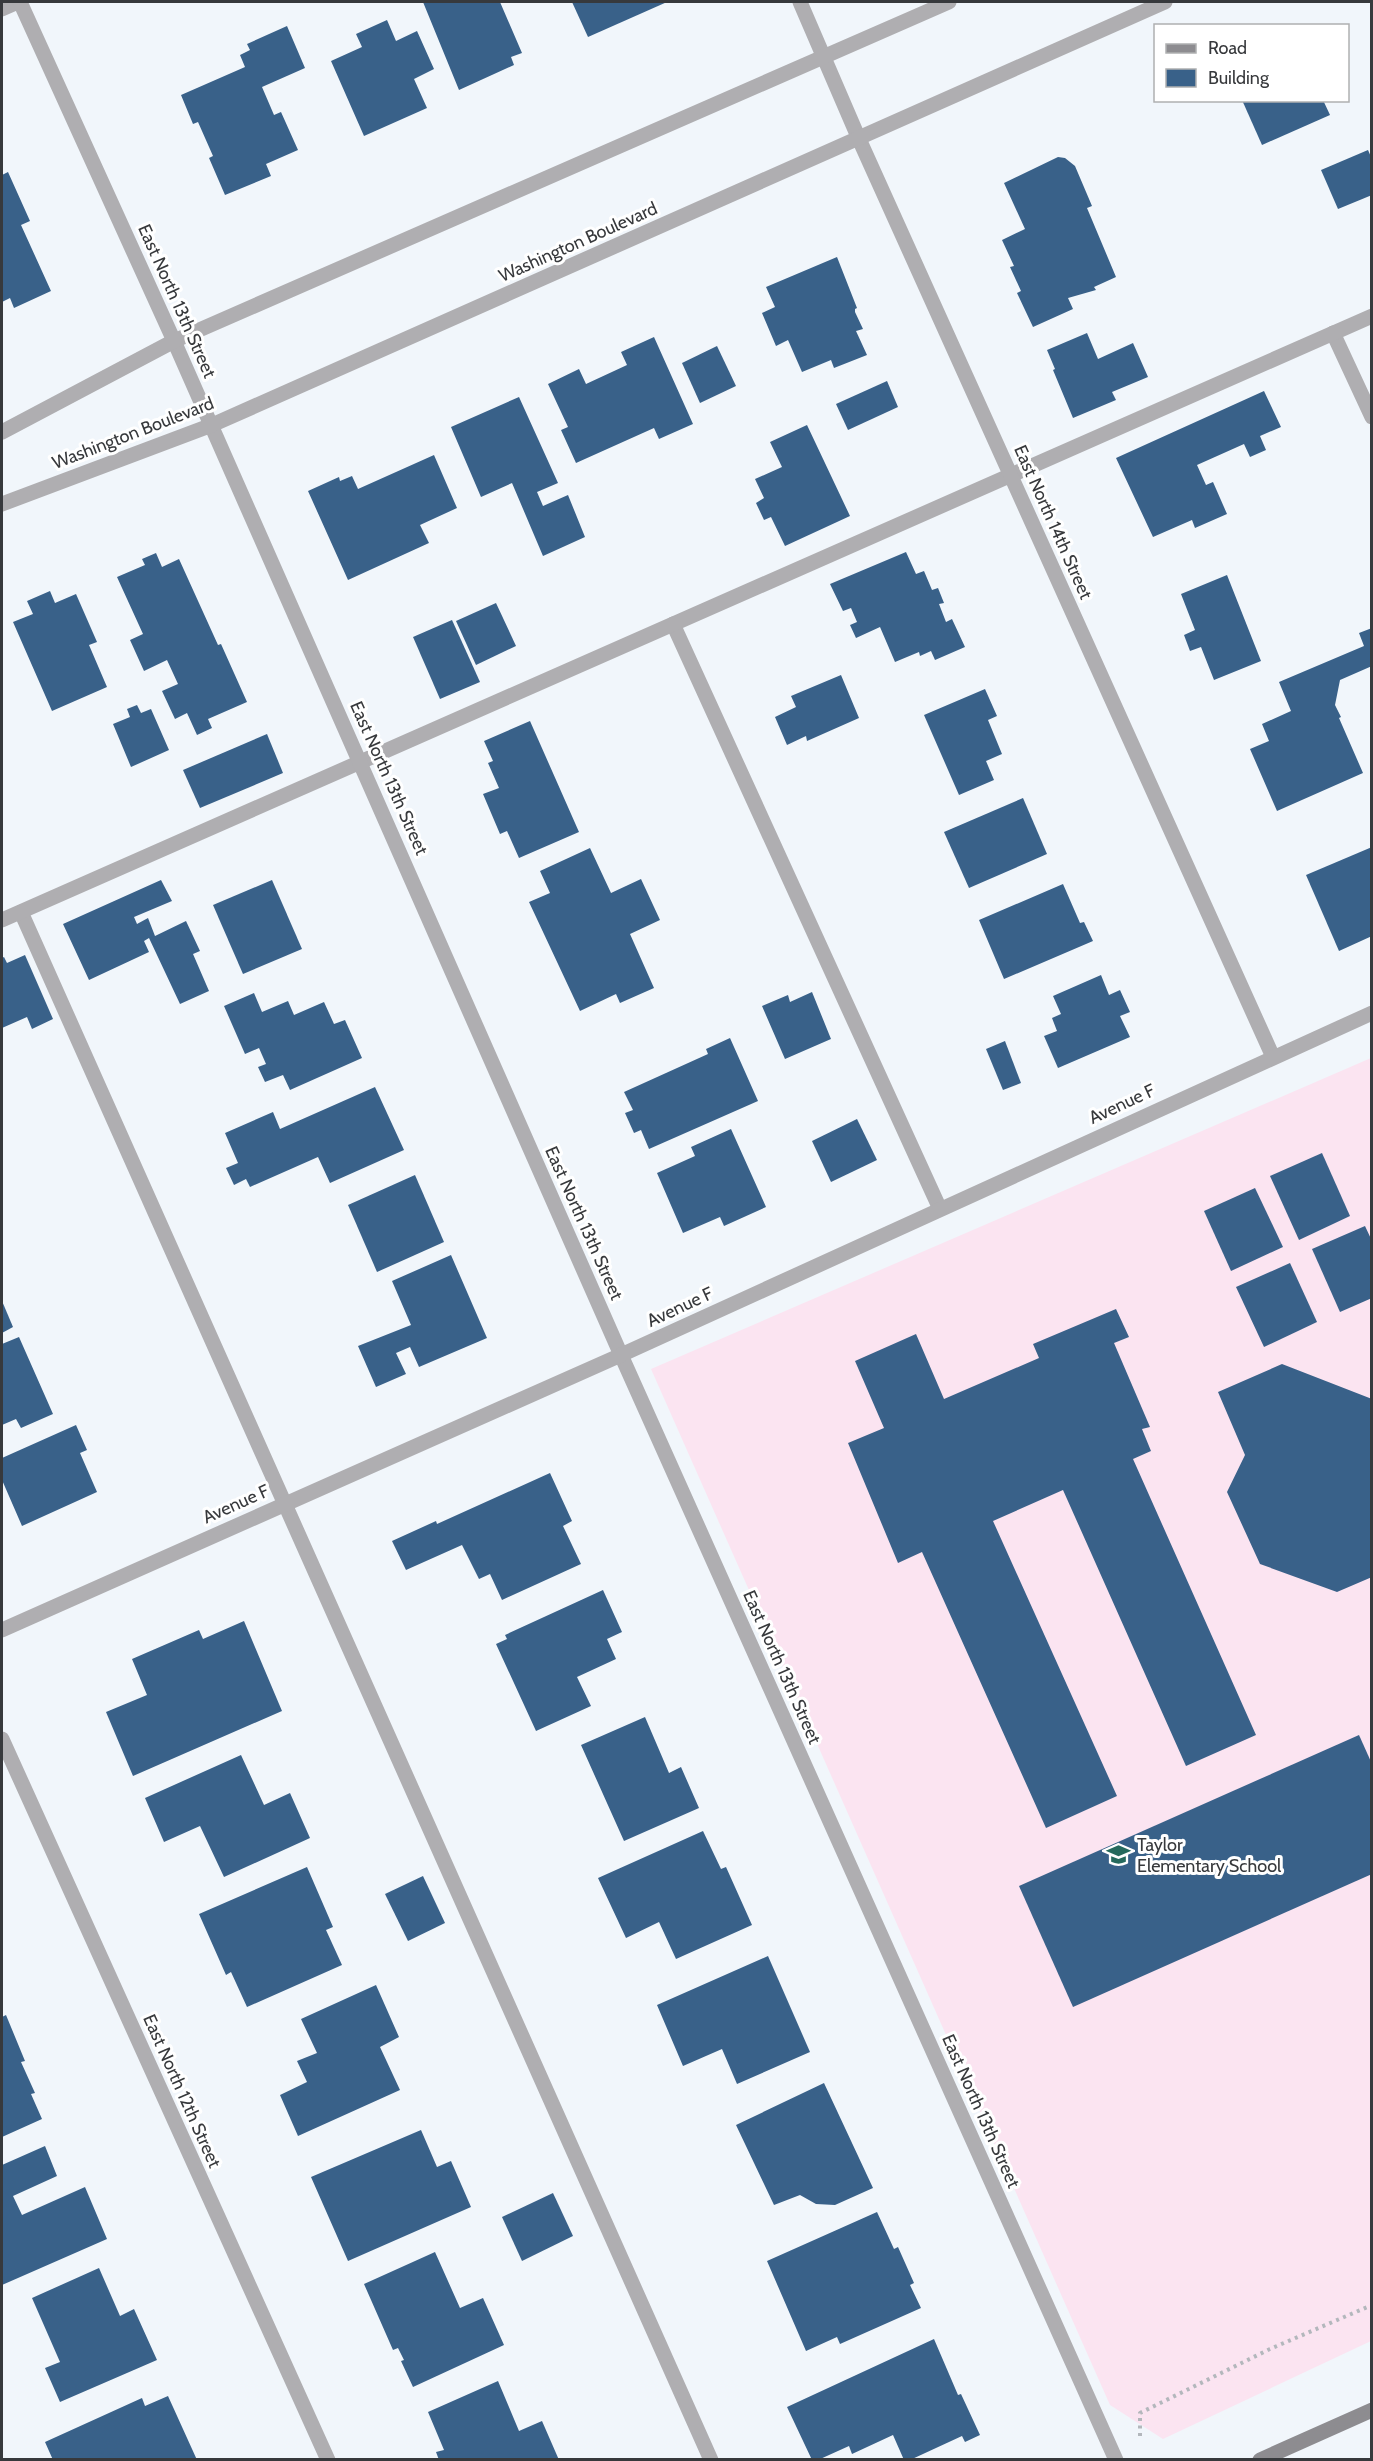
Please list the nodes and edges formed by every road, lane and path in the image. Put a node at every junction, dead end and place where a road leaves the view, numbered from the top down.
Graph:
1 (19, 2) edge
2 (800, 2) edge
3 (949, 2) edge
4 (1166, 2) edge
5 (2, 9) edge
6 (825, 58) junction
7 (859, 139) junction
8 (1371, 316) edge
9 (1333, 333) junction
10 (174, 341) junction
11 (1371, 417) edge
12 (212, 425) junction
13 (2, 432) edge
14 (1011, 475) junction
15 (2, 504) edge
16 (673, 624) junction
17 (360, 762) junction
18 (21, 912) junction
19 (2, 921) edge
20 (1371, 1013) edge
21 (1273, 1057) junction
22 (940, 1209) junction
23 (621, 1355) junction
24 (285, 1504) junction
25 (2, 1630) edge
26 (2, 1739) edge
27 (1371, 2305) edge
28 (1371, 2410) edge
29 (1140, 2448) dead end
30 (328, 2460) edge
31 (711, 2460) edge
32 (1116, 2460) edge
33 (1260, 2460) edge

1 - 5 street
1 - 10 street, East North 13th Street
2 - 6 street, East North 14th Street
3 - 6 street
4 - 7 street, Washington Boulevard
6 - 7 street, East North 14th Street
6 - 10 street
7 - 12 street, Washington Boulevard
7 - 14 street, East North 14th Street
8 - 9 street
9 - 11 street
9 - 14 street
10 - 12 street, East North 13th Street
10 - 13 street
12 - 15 street, Washington Boulevard
12 - 17 street, East North 13th Street
14 - 16 street
14 - 21 street, East North 14th Street
16 - 17 street
16 - 22 street
17 - 18 street
17 - 23 street, East North 13th Street
18 - 19 street
18 - 24 street
20 - 21 street, Avenue F
21 - 22 street, Avenue F
22 - 23 street, Avenue F
23 - 24 street, Avenue F
23 - 32 street, East North 13th Street
24 - 25 street, Avenue F
24 - 31 street
26 - 30 street, East North 12th Street
27 - 29 path
28 - 33 main road

